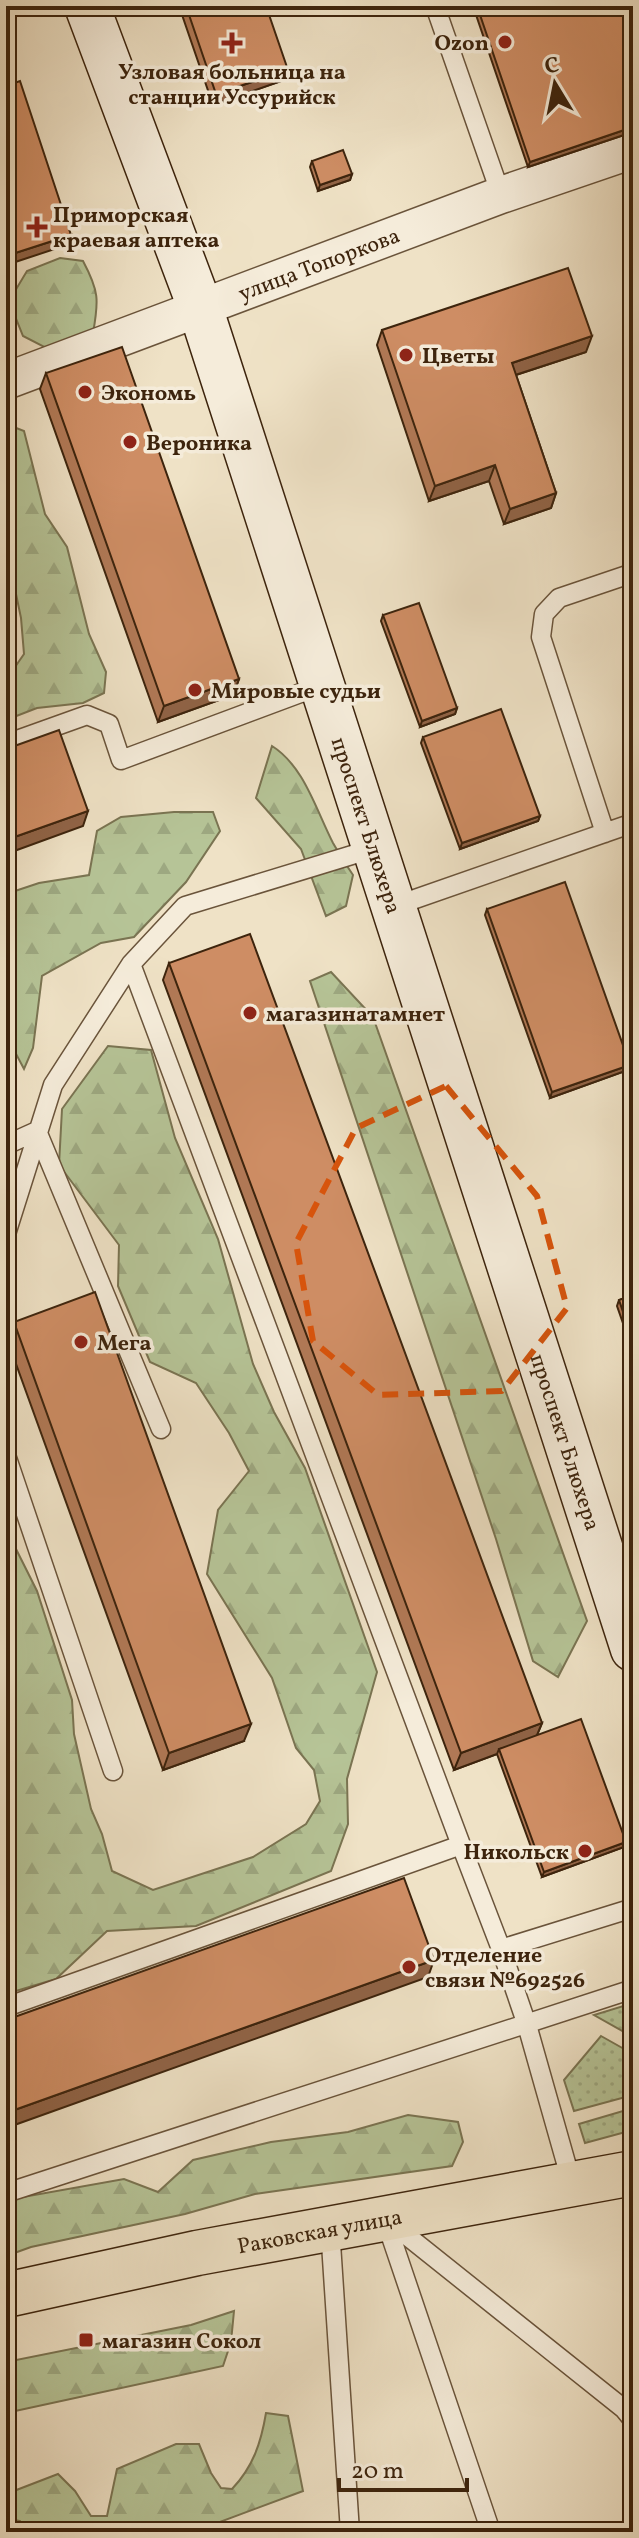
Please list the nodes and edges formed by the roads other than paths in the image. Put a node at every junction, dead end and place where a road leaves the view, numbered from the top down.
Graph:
1 (87, 6) edge
2 (435, 6) edge
3 (633, 150) edge
4 (501, 195) junction
5 (200, 307) junction
6 (6, 381) edge
7 (633, 573) edge
8 (322, 685) junction
9 (6, 744) edge
10 (633, 823) edge
11 (605, 833) junction
12 (375, 848) junction
13 (395, 906) junction
14 (131, 964) junction
15 (37, 1131) junction
16 (6, 1145) edge
17 (6, 1234) edge
18 (161, 1429) dead end
19 (6, 1455) edge
20 (633, 1649) edge
21 (113, 1771) dead end
22 (461, 1845) junction
23 (633, 1908) edge
24 (501, 1949) junction
25 (633, 1989) edge
26 (6, 2007) edge
27 (527, 2025) junction
28 (633, 2173) edge
29 (572, 2184) junction
30 (6, 2193) edge
31 (385, 2219) junction
32 (330, 2228) junction
33 (6, 2295) edge
34 (633, 2420) edge
35 (350, 2532) edge
36 (491, 2532) edge

1 - 5 main road, проспект Блюхера
2 - 4 lane
3 - 4 street, улица Топоркова
4 - 5 street, улица Топоркова
5 - 6 street, улица Топоркова
5 - 8 main road, проспект Блюхера
7 - 11 lane
8 - 9 lane
8 - 12 main road, проспект Блюхера
10 - 11 lane
11 - 13 lane
12 - 13 main road, проспект Блюхера
12 - 14 lane
13 - 20 main road, проспект Блюхера
14 - 15 lane
14 - 22 lane
15 - 16 lane
15 - 17 lane
15 - 18 lane
19 - 21 lane
22 - 24 lane
22 - 26 lane
23 - 24 lane
24 - 27 lane
25 - 27 lane
27 - 29 lane
27 - 30 lane
28 - 29 main road, Раковская улица
29 - 31 main road, Раковская улица
31 - 32 main road, Раковская улица
31 - 34 lane
31 - 36 lane
32 - 33 main road, Раковская улица
32 - 35 lane

